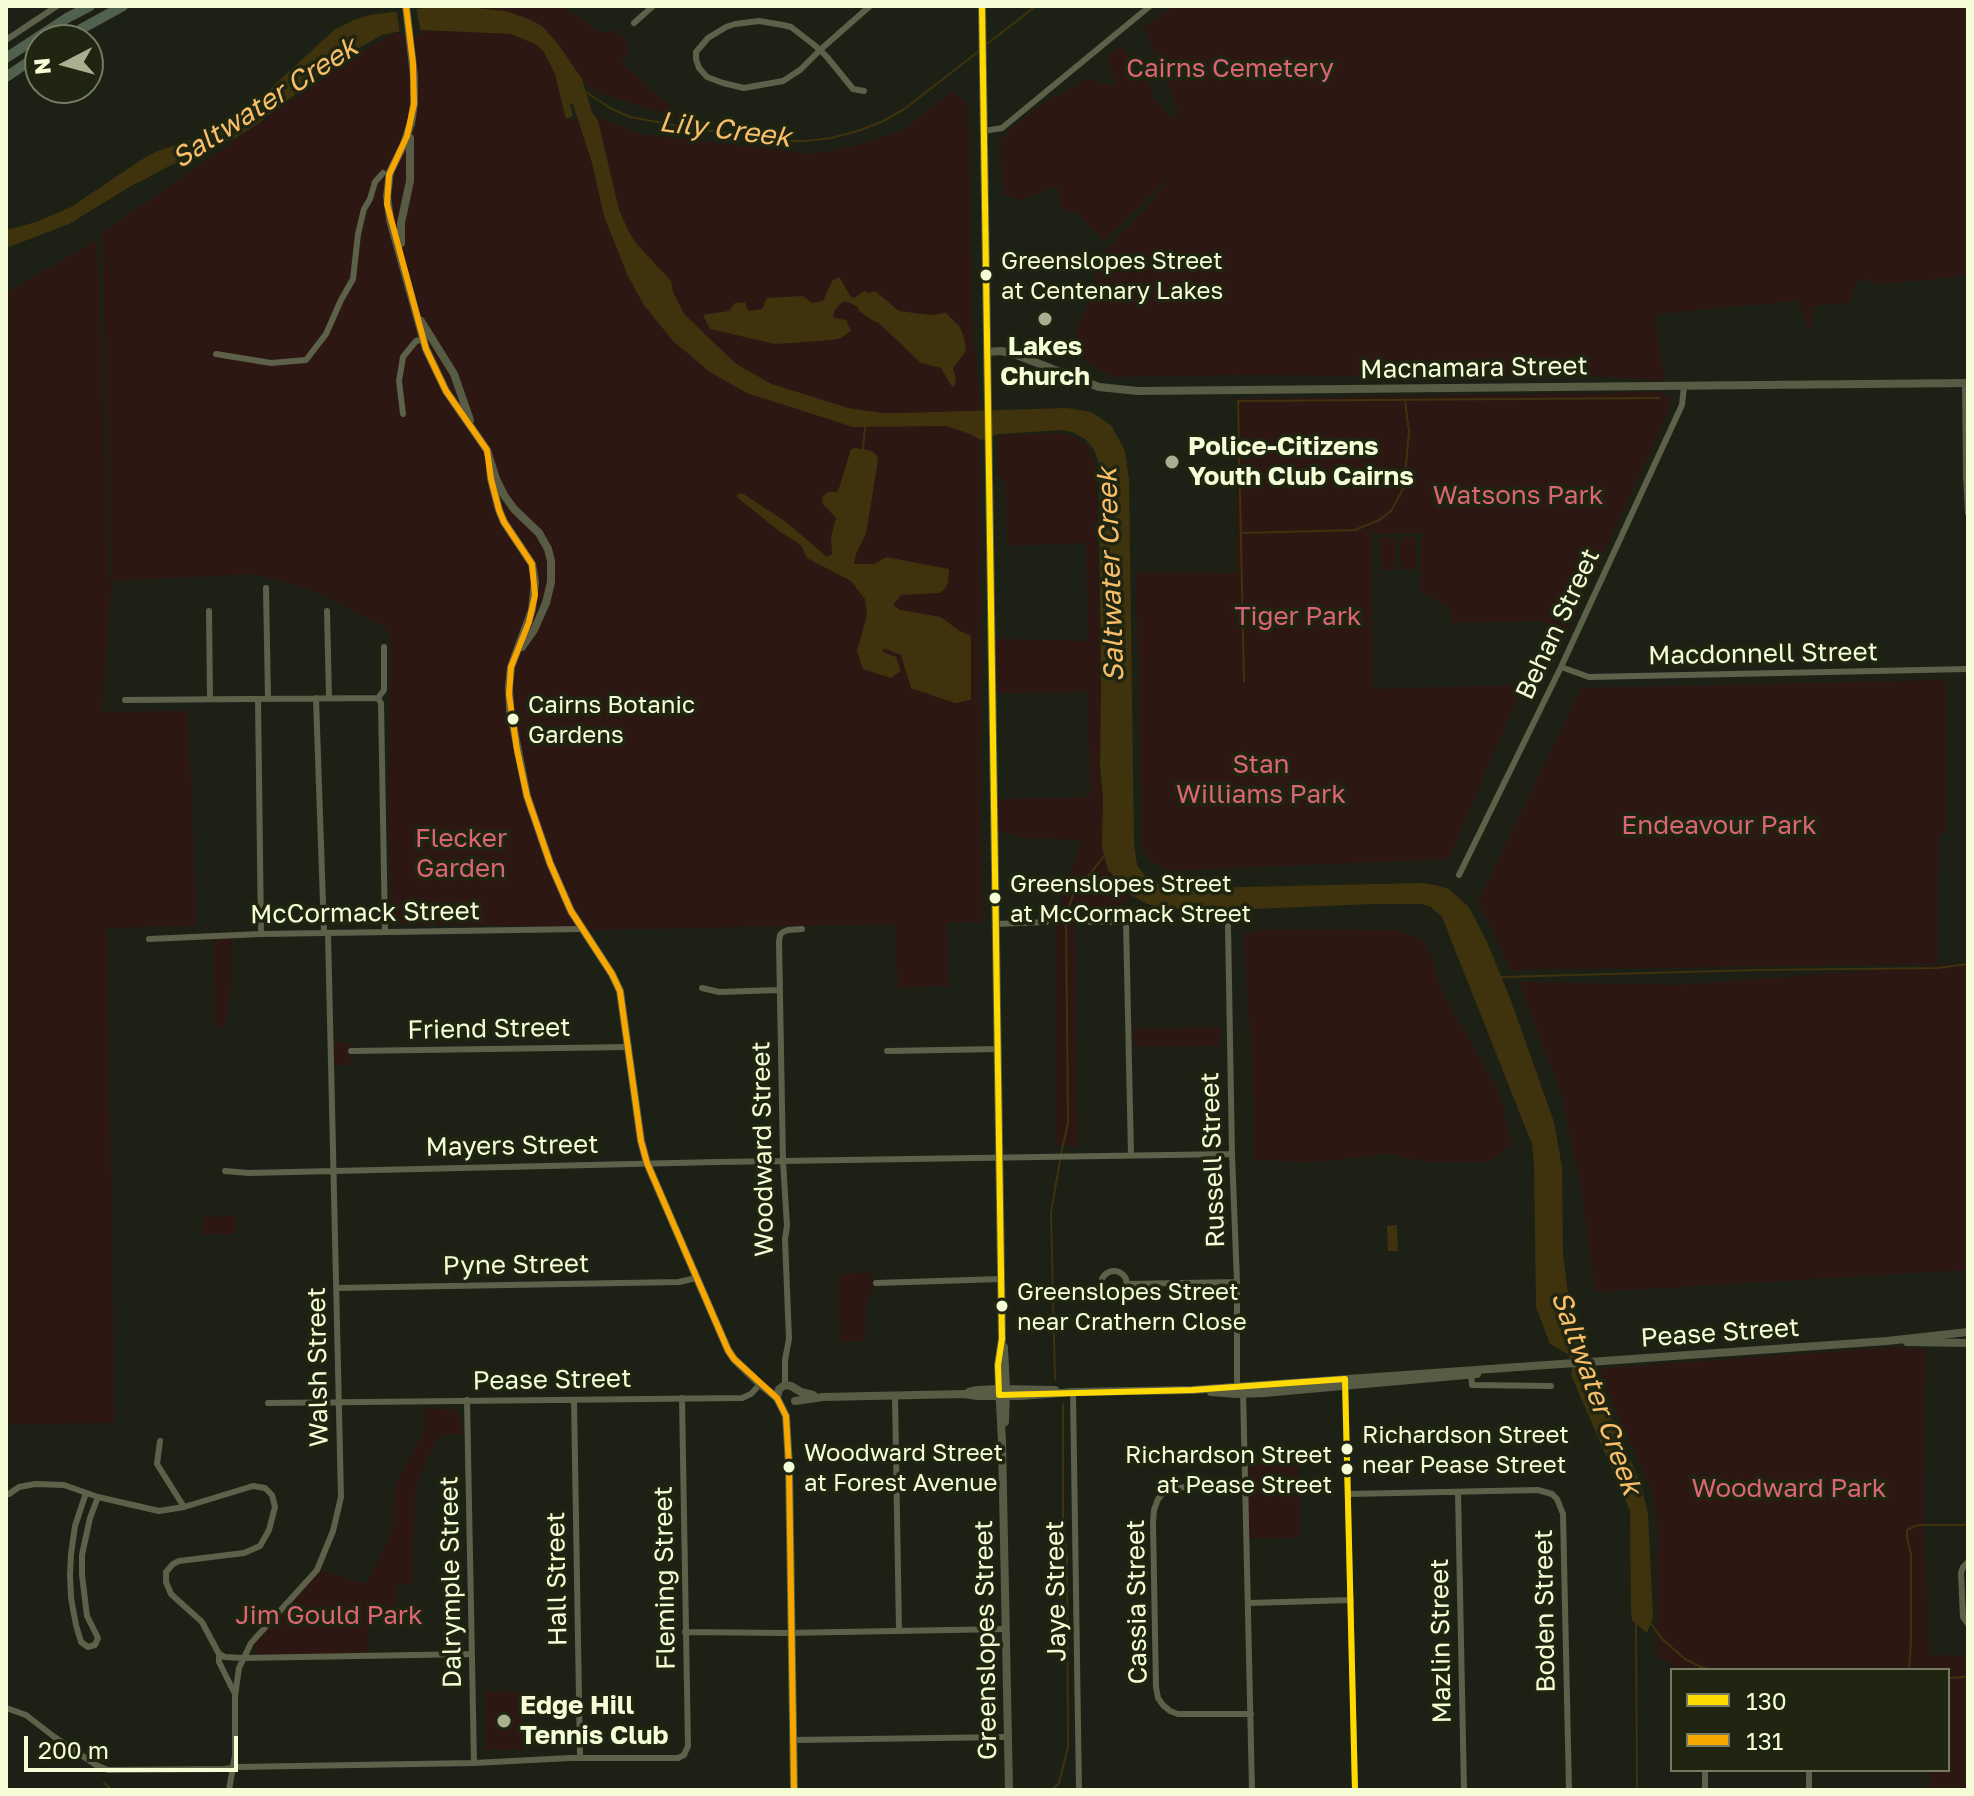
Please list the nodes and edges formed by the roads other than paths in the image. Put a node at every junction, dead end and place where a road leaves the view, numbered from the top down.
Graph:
1 (57, 6) edge
2 (90, 6) edge
3 (123, 6) edge
4 (406, 6) edge
5 (653, 6) edge
6 (870, 6) edge
7 (985, 6) edge
8 (1150, 6) edge
9 (634, 23) dead end
10 (90, 24) edge
11 (6, 40) edge
12 (820, 50) junction
13 (6, 58) edge
14 (24, 65) edge
15 (6, 77) edge
16 (864, 91) dead end
17 (411, 123) junction
18 (984, 131) junction
19 (386, 173) junction
20 (410, 177) junction
21 (403, 212) junction
22 (389, 214) junction
23 (402, 258) junction
24 (416, 313) junction
25 (424, 339) junction
26 (987, 352) junction
27 (216, 354) dead end
28 (1967, 383) edge
29 (1684, 386) junction
30 (403, 414) dead end
31 (474, 431) junction
32 (489, 457) junction
33 (1968, 513) edge
34 (266, 588) dead end
35 (532, 610) junction
36 (209, 611) dead end
37 (327, 611) dead end
38 (542, 613) junction
39 (384, 647) dead end
40 (513, 661) junction
41 (1561, 667) junction
42 (1968, 669) edge
43 (316, 698) junction
44 (329, 698) junction
45 (378, 698) junction
46 (210, 699) junction
47 (258, 699) junction
48 (268, 699) junction
49 (125, 700) dead end
50 (1459, 875) dead end
51 (1138, 921) dead end
52 (1046, 922) dead end
53 (1090, 922) dead end
54 (1126, 922) junction
55 (996, 924) junction
56 (1228, 926) dead end
57 (581, 929) junction
58 (802, 929) dead end
59 (385, 932) junction
60 (326, 933) junction
61 (261, 934) junction
62 (149, 939) dead end
63 (702, 988) dead end
64 (780, 990) junction
65 (629, 1047) junction
66 (998, 1049) junction
67 (351, 1051) dead end
68 (887, 1051) dead end
69 (1232, 1154) junction
70 (1131, 1156) junction
71 (999, 1158) junction
72 (783, 1161) junction
73 (647, 1163) junction
74 (225, 1171) dead end
75 (334, 1171) junction
76 (696, 1278) junction
77 (1001, 1279) junction
78 (1237, 1282) junction
79 (876, 1283) dead end
80 (1127, 1284) junction
81 (336, 1288) junction
82 (1968, 1332) edge
83 (1887, 1341) junction
84 (1968, 1343) edge
85 (1471, 1372) junction
86 (1345, 1383) junction
87 (760, 1384) junction
88 (783, 1386) junction
89 (1551, 1386) dead end
90 (796, 1390) junction
91 (1240, 1390) junction
92 (1002, 1392) junction
93 (1073, 1392) junction
94 (895, 1395) junction
95 (823, 1397) junction
96 (682, 1398) junction
97 (467, 1400) junction
98 (574, 1400) junction
99 (779, 1400) junction
100 (794, 1402) junction
101 (268, 1403) dead end
102 (340, 1403) junction
103 (788, 1431) junction
104 (160, 1441) dead end
105 (1245, 1483) junction
106 (1458, 1492) junction
107 (86, 1493) junction
108 (9, 1494) dead end
109 (1349, 1494) junction
110 (98, 1497) junction
111 (184, 1507) junction
112 (1968, 1562) edge
113 (1351, 1600) junction
114 (1249, 1603) junction
115 (1968, 1624) edge
116 (1006, 1629) junction
117 (899, 1631) junction
118 (685, 1632) junction
119 (792, 1633) junction
120 (219, 1654) junction
121 (472, 1654) junction
122 (243, 1658) junction
123 (235, 1696) junction
124 (6, 1708) edge
125 (1251, 1714) junction
126 (1008, 1737) junction
127 (794, 1740) junction
128 (580, 1758) junction
129 (474, 1763) junction
130 (233, 1768) junction
131 (229, 1790) edge
132 (794, 1790) edge
133 (1009, 1790) edge
134 (1079, 1790) edge
135 (1252, 1790) edge
136 (1355, 1790) edge
137 (1464, 1790) edge
138 (1569, 1790) edge

1 - 11 street
2 - 13 highway
3 - 10 highway
4 - 17 street
5 - 9 street
6 - 12 street
7 - 18 street, Greenslopes Street
8 - 18 street
12 - 12 street
12 - 16 street
14 - 15 highway
17 - 19 street
17 - 20 street
18 - 26 street, Greenslopes Street
19 - 20 street
19 - 22 street
19 - 27 street
20 - 21 street
21 - 22 street
21 - 23 street
22 - 23 street
23 - 24 street
24 - 25 street
24 - 31 street
25 - 30 street
25 - 31 street
26 - 29 street, Macnamara Street
26 - 55 street, Greenslopes Street
28 - 29 street, Macnamara Street
28 - 33 street
29 - 41 street, Behan Street
31 - 32 street
32 - 35 street
32 - 38 street
34 - 48 street
35 - 38 street
35 - 40 street
36 - 46 street
37 - 44 street
38 - 40 street
39 - 45 street
40 - 57 street
41 - 42 street, Macdonnell Street
41 - 50 street, Behan Street
43 - 44 street
43 - 48 street
43 - 60 street, Walsh Street
44 - 45 street
45 - 59 street
46 - 47 street
46 - 49 street
47 - 48 street
47 - 61 street
51 - 54 street
52 - 55 street
53 - 54 street
54 - 70 street
55 - 66 street, Greenslopes Street
56 - 69 street, Russell Street
57 - 59 street, McCormack Street
57 - 65 street
58 - 64 street, Woodward Street
59 - 60 street, McCormack Street
60 - 61 street, McCormack Street
60 - 75 street, Walsh Street
61 - 62 street, McCormack Street
63 - 64 street
64 - 72 street, Woodward Street
65 - 67 street, Friend Street
65 - 73 street
66 - 68 street
66 - 71 street, Greenslopes Street
69 - 70 street, Mayers Street
69 - 78 street, Russell Street
70 - 71 street, Mayers Street
71 - 72 street, Mayers Street
71 - 77 street, Greenslopes Street
72 - 73 street, Mayers Street
72 - 88 street, Woodward Street
73 - 75 street, Mayers Street
73 - 76 street
74 - 75 street, Mayers Street
75 - 81 street, Walsh Street
76 - 81 street, Pyne Street
76 - 87 street
77 - 79 street
77 - 92 street, Greenslopes Street
78 - 80 street
78 - 91 street, Russell Street
80 - 80 street
81 - 102 street, Walsh Street
82 - 83 street, Pease Street
83 - 84 street, Pease Street
83 - 85 street, Pease Street
85 - 86 street, Pease Street
85 - 89 street, Pease Street
86 - 91 street, Pease Street
86 - 109 street
87 - 88 street
87 - 96 street, Pease Street
87 - 99 street
88 - 90 street
88 - 99 street
90 - 95 street, Pease Street
90 - 100 street
91 - 93 street, Pease Street
91 - 105 street, Russell Street
92 - 93 street, Pease Street
92 - 94 street, Pease Street
92 - 116 street, Greenslopes Street
93 - 134 street, Jaye Street
94 - 95 street, Pease Street
94 - 117 street
95 - 100 street, Pease Street
96 - 98 street, Pease Street
96 - 118 street, Fleming Street
97 - 98 street, Pease Street
97 - 102 street, Pease Street
97 - 121 street, Dalrymple Street
98 - 128 street, Hall Street
99 - 100 street
99 - 103 street
100 - 103 street
101 - 102 street, Pease Street
102 - 122 street, Walsh Street
103 - 119 street
104 - 111 street
105 - 114 street, Russell Street
105 - 125 street, Cassia Street
106 - 109 street, Boden Street
106 - 137 street, Mazlin Street
106 - 138 street, Boden Street
107 - 108 street
107 - 110 street
107 - 110 street
109 - 113 street
110 - 111 street
111 - 120 street
112 - 115 street
113 - 114 street
113 - 136 street
114 - 125 street, Russell Street
116 - 117 street
116 - 126 street, Greenslopes Street
117 - 119 street
118 - 119 street
118 - 128 street, Fleming Street
119 - 127 street
120 - 122 street
120 - 123 street
121 - 122 street
121 - 129 street, Dalrymple Street
122 - 123 street, Walsh Street
123 - 130 street, Walsh Street
124 - 130 street
125 - 135 street, Russell Street
126 - 127 street
126 - 133 street, Greenslopes Street
127 - 132 street
128 - 129 street
129 - 130 street
130 - 131 street, Walsh Street

